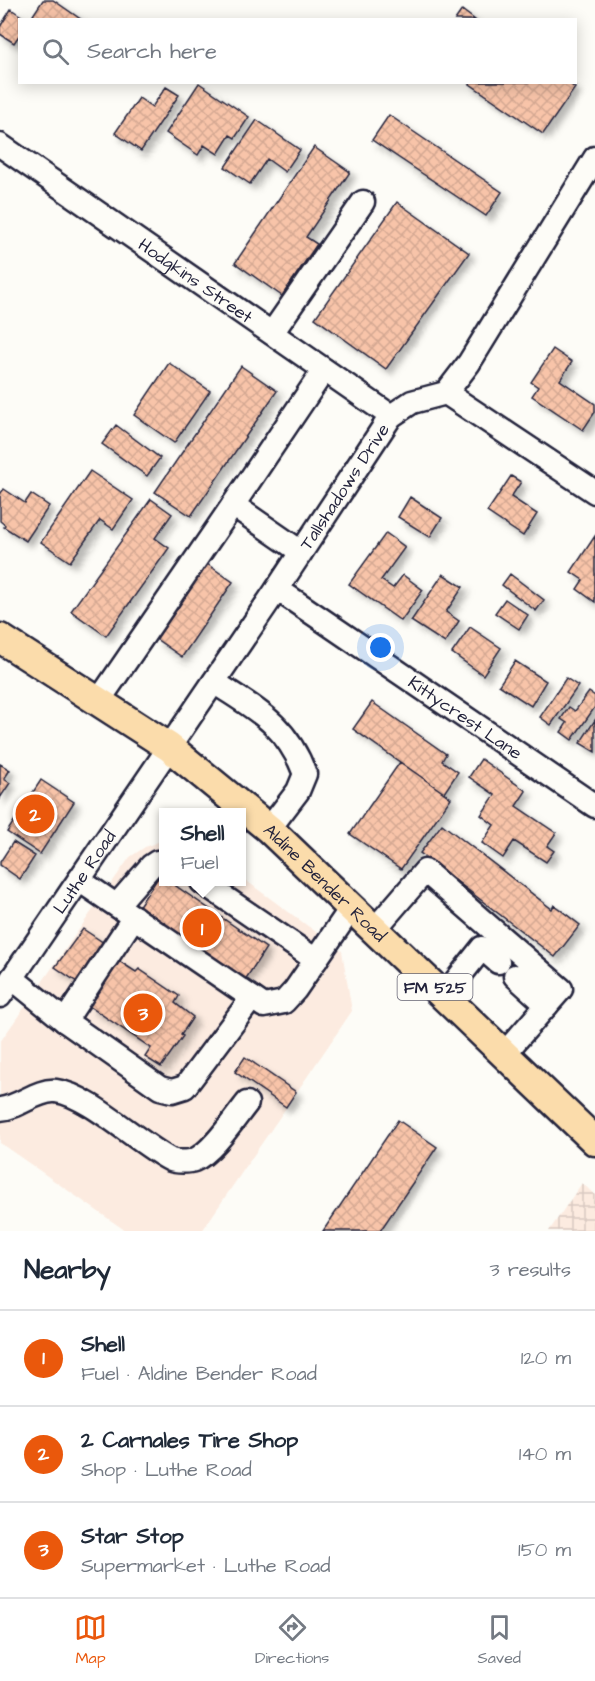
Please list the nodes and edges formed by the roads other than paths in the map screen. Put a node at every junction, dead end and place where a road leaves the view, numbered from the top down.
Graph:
1 (0, 145) edge
2 (595, 158) edge
3 (363, 202) dead end
4 (272, 333) junction
5 (324, 370) junction
6 (446, 393) junction
7 (391, 416) junction
8 (595, 492) edge
9 (233, 505) junction
10 (301, 552) junction
11 (277, 589) junction
12 (0, 638) edge
13 (214, 682) junction
14 (98, 702) junction
15 (169, 747) junction
16 (595, 806) edge
17 (243, 808) edge
18 (246, 810) edge
19 (269, 829) junction
20 (159, 862) edge
21 (79, 880) junction
22 (208, 886) edge
23 (351, 908) junction
24 (126, 911) junction
25 (375, 930) junction
26 (498, 955) junction
27 (316, 960) junction
28 (6, 987) edge
29 (444, 996) junction
30 (252, 998) junction
31 (547, 1005) junction
32 (65, 1021) junction
33 (504, 1054) junction
34 (247, 1103) dead end
35 (0, 1109) edge
36 (595, 1141) edge

1 - 4 street, Hodgkins Street
2 - 6 street
3 - 4 street
4 - 5 street, Hodgkins Street
5 - 7 street, Hodgkins Street
5 - 9 street
6 - 7 street, Tallshadows Drive
6 - 8 street
7 - 10 street, Tallshadows Drive
9 - 10 street
9 - 14 street
10 - 11 street, Tallshadows Drive
11 - 13 street, Tallshadows Drive
11 - 16 street, Kittycrest Lane
12 - 14 main road, Aldine Bender Road / FM 525
13 - 15 street, Tallshadows Drive
13 - 19 street
14 - 15 main road, Aldine Bender Road / FM 525
15 - 17 main road, Aldine Bender Road / FM 525
15 - 21 street, Luthe Road
18 - 19 main road, Aldine Bender Road / FM 525
19 - 23 main road, Aldine Bender Road / FM 525
20 - 24 street
21 - 24 street
21 - 28 street, Luthe Road
22 - 27 street
23 - 25 main road, Aldine Bender Road / FM 525
23 - 27 street
24 - 30 street
24 - 32 street
25 - 26 street
25 - 29 main road, Aldine Bender Road / FM 525
26 - 29 street
26 - 31 street
26 - 31 street
27 - 30 street
28 - 32 street
29 - 33 main road, Aldine Bender Road / FM 525
30 - 32 street
31 - 33 street
33 - 36 main road, Aldine Bender Road / FM 525
34 - 35 street

